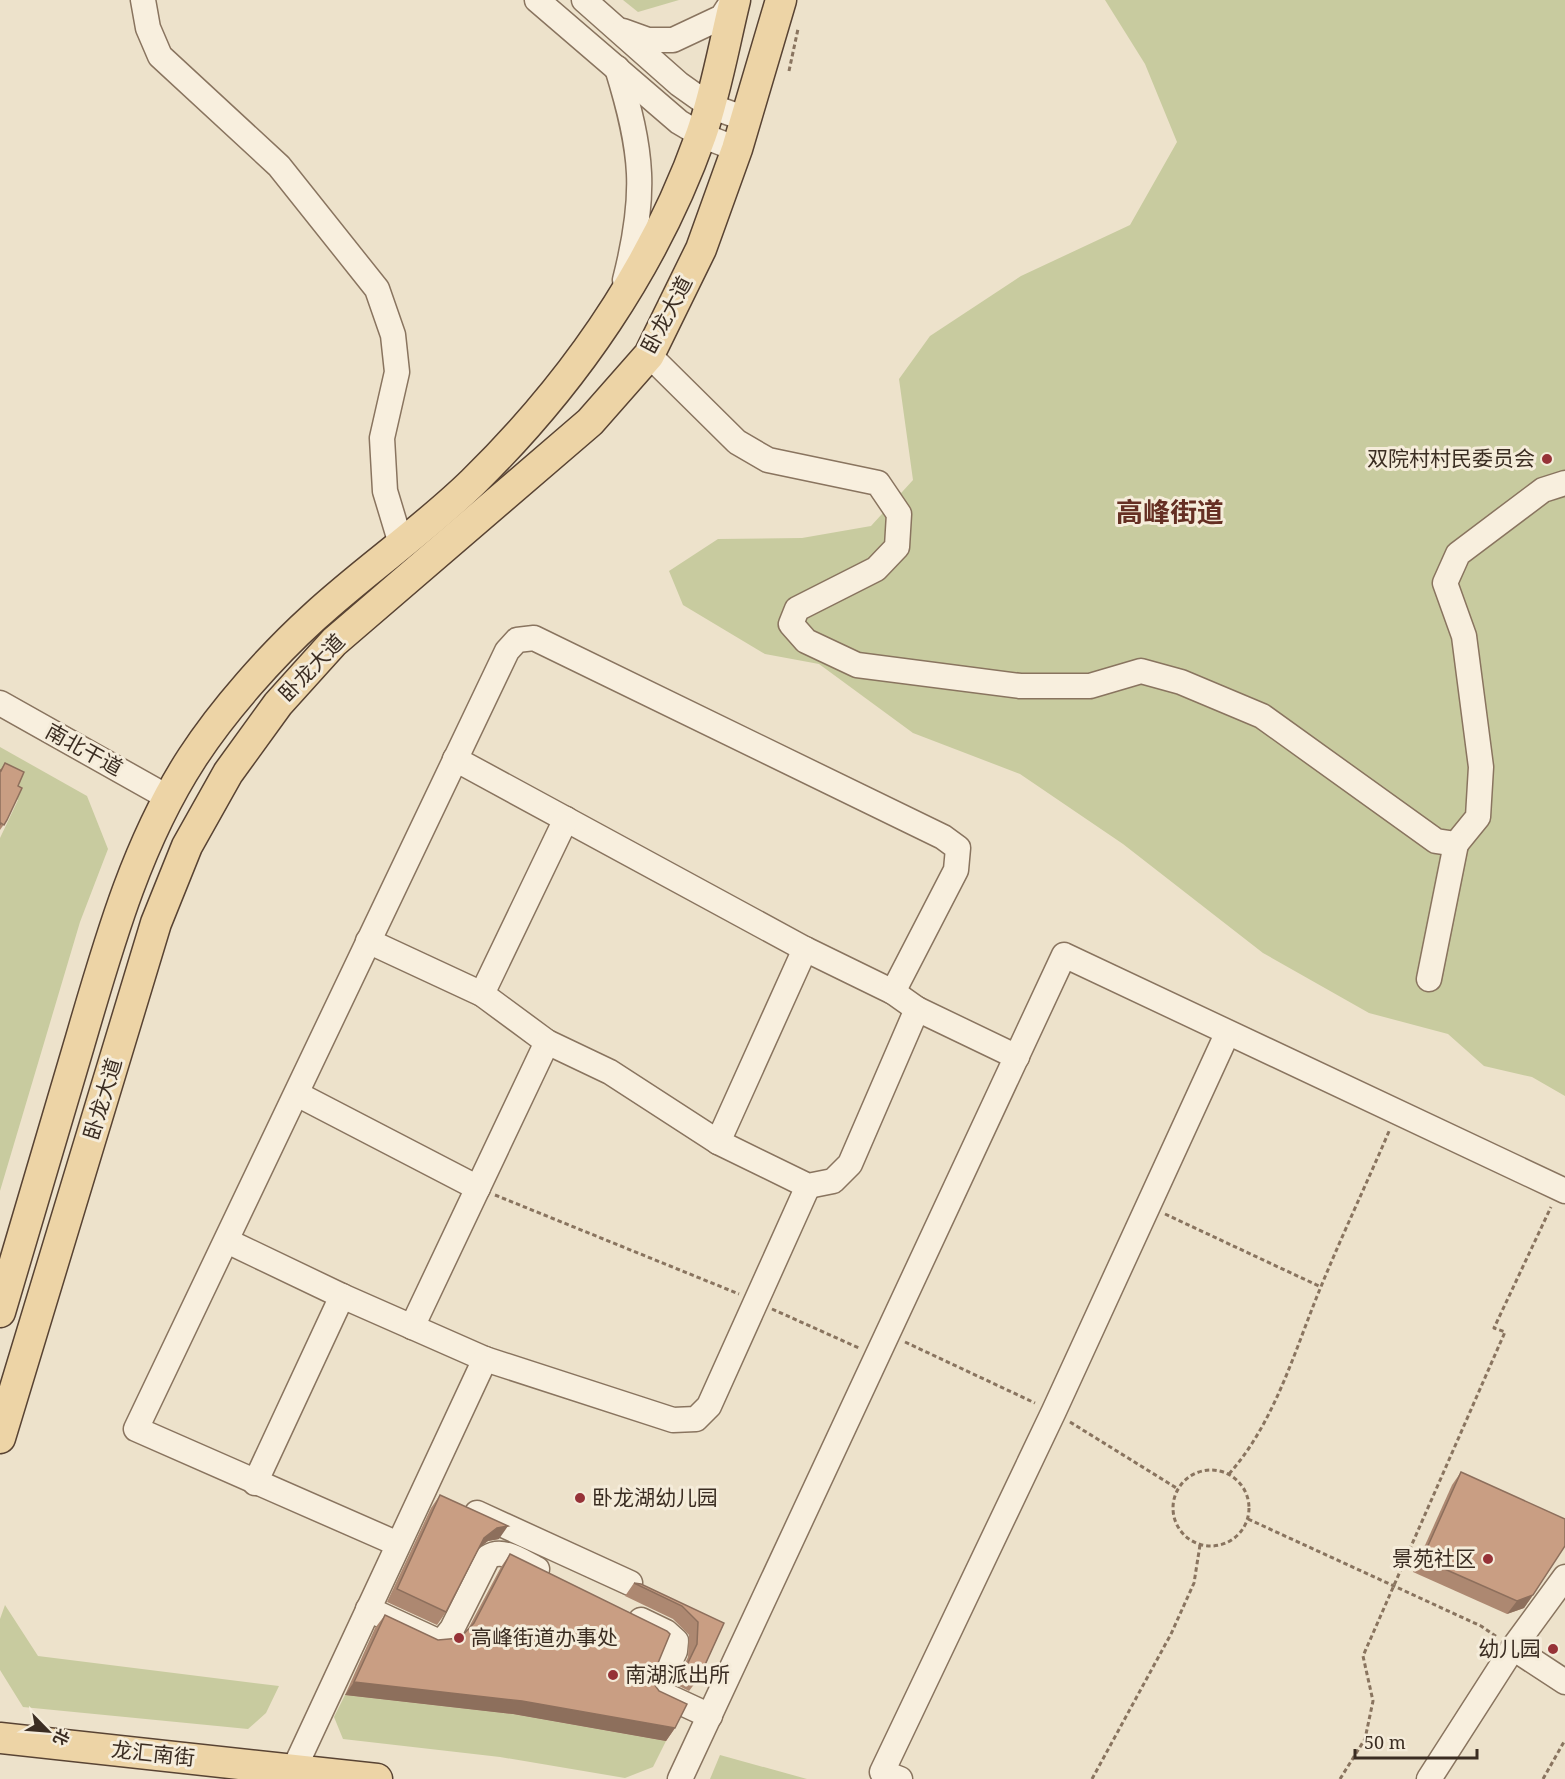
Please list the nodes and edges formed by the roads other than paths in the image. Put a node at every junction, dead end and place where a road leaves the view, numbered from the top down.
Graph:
1 (143, 0) edge
2 (537, 0) edge
3 (584, 0) edge
4 (734, 3) edge
5 (786, 12) edge
6 (612, 27) junction
7 (617, 68) junction
8 (710, 106) junction
9 (746, 119) junction
10 (701, 135) junction
11 (737, 149) junction
12 (653, 246) junction
13 (690, 272) junction
14 (620, 302) junction
15 (649, 355) junction
16 (1565, 483) edge
17 (401, 544) junction
18 (0, 703) edge
19 (455, 759) junction
20 (169, 798) junction
21 (566, 819) junction
22 (1456, 844) junction
23 (368, 940) junction
24 (806, 949) junction
25 (1430, 980) dead end
26 (893, 992) junction
27 (482, 994) junction
28 (917, 1010) junction
29 (1227, 1034) junction
30 (548, 1042) junction
31 (1017, 1057) junction
32 (297, 1094) junction
33 (718, 1142) junction
34 (808, 1186) junction
35 (478, 1188) junction
36 (1562, 1190) edge
37 (227, 1241) junction
38 (342, 1296) junction
39 (0, 1312) edge
40 (412, 1327) junction
41 (484, 1359) junction
42 (0, 1438) edge
43 (255, 1483) junction
44 (424, 1489) junction
45 (398, 1544) junction
46 (1565, 1577) edge
47 (558, 1580) edge
48 (630, 1582) dead end
49 (368, 1609) junction
50 (623, 1611) edge
51 (1514, 1648) junction
52 (1565, 1682) edge
53 (710, 1716) junction
54 (0, 1726) edge
55 (14, 1739) edge
56 (294, 1769) junction
57 (377, 1779) edge
58 (680, 1779) edge
59 (900, 1779) edge
60 (1429, 1779) edge

1 - 17 street
2 - 7 street
3 - 6 street
4 - 5 main road
4 - 6 street
4 - 8 main road, 卧龙大道
5 - 9 main road, 卧龙大道
6 - 8 street
7 - 10 street
7 - 14 street
8 - 9 street
8 - 10 main road, 卧龙大道
9 - 11 main road, 卧龙大道
10 - 11 street
10 - 12 main road, 卧龙大道
11 - 13 main road, 卧龙大道
12 - 13 main road
12 - 14 main road, 卧龙大道
13 - 15 main road, 卧龙大道
14 - 17 main road, 卧龙大道
15 - 22 street
15 - 42 main road, 卧龙大道
16 - 22 street
17 - 20 main road, 卧龙大道
18 - 20 street, 南北干道
19 - 21 street
19 - 23 street
19 - 26 street
20 - 39 main road, 卧龙大道
21 - 24 street
21 - 27 street
22 - 25 street
23 - 27 street
23 - 32 street
24 - 26 street
24 - 33 street
26 - 28 street
27 - 30 street
28 - 31 street
28 - 34 street
29 - 31 street
29 - 36 street
29 - 59 street
30 - 33 street
30 - 35 street
31 - 53 street
32 - 35 street
32 - 37 street
33 - 34 street
34 - 41 street
35 - 40 street
37 - 38 street
37 - 43 street
38 - 40 street
38 - 43 street
40 - 41 street
41 - 44 street
43 - 45 street
44 - 45 street
44 - 48 street
45 - 49 street
46 - 51 street
47 - 49 street
49 - 56 street
50 - 53 street
51 - 52 street
51 - 60 street
53 - 58 street
54 - 55 main road
55 - 56 main road, 龙汇南街
56 - 57 main road, 龙汇南街

